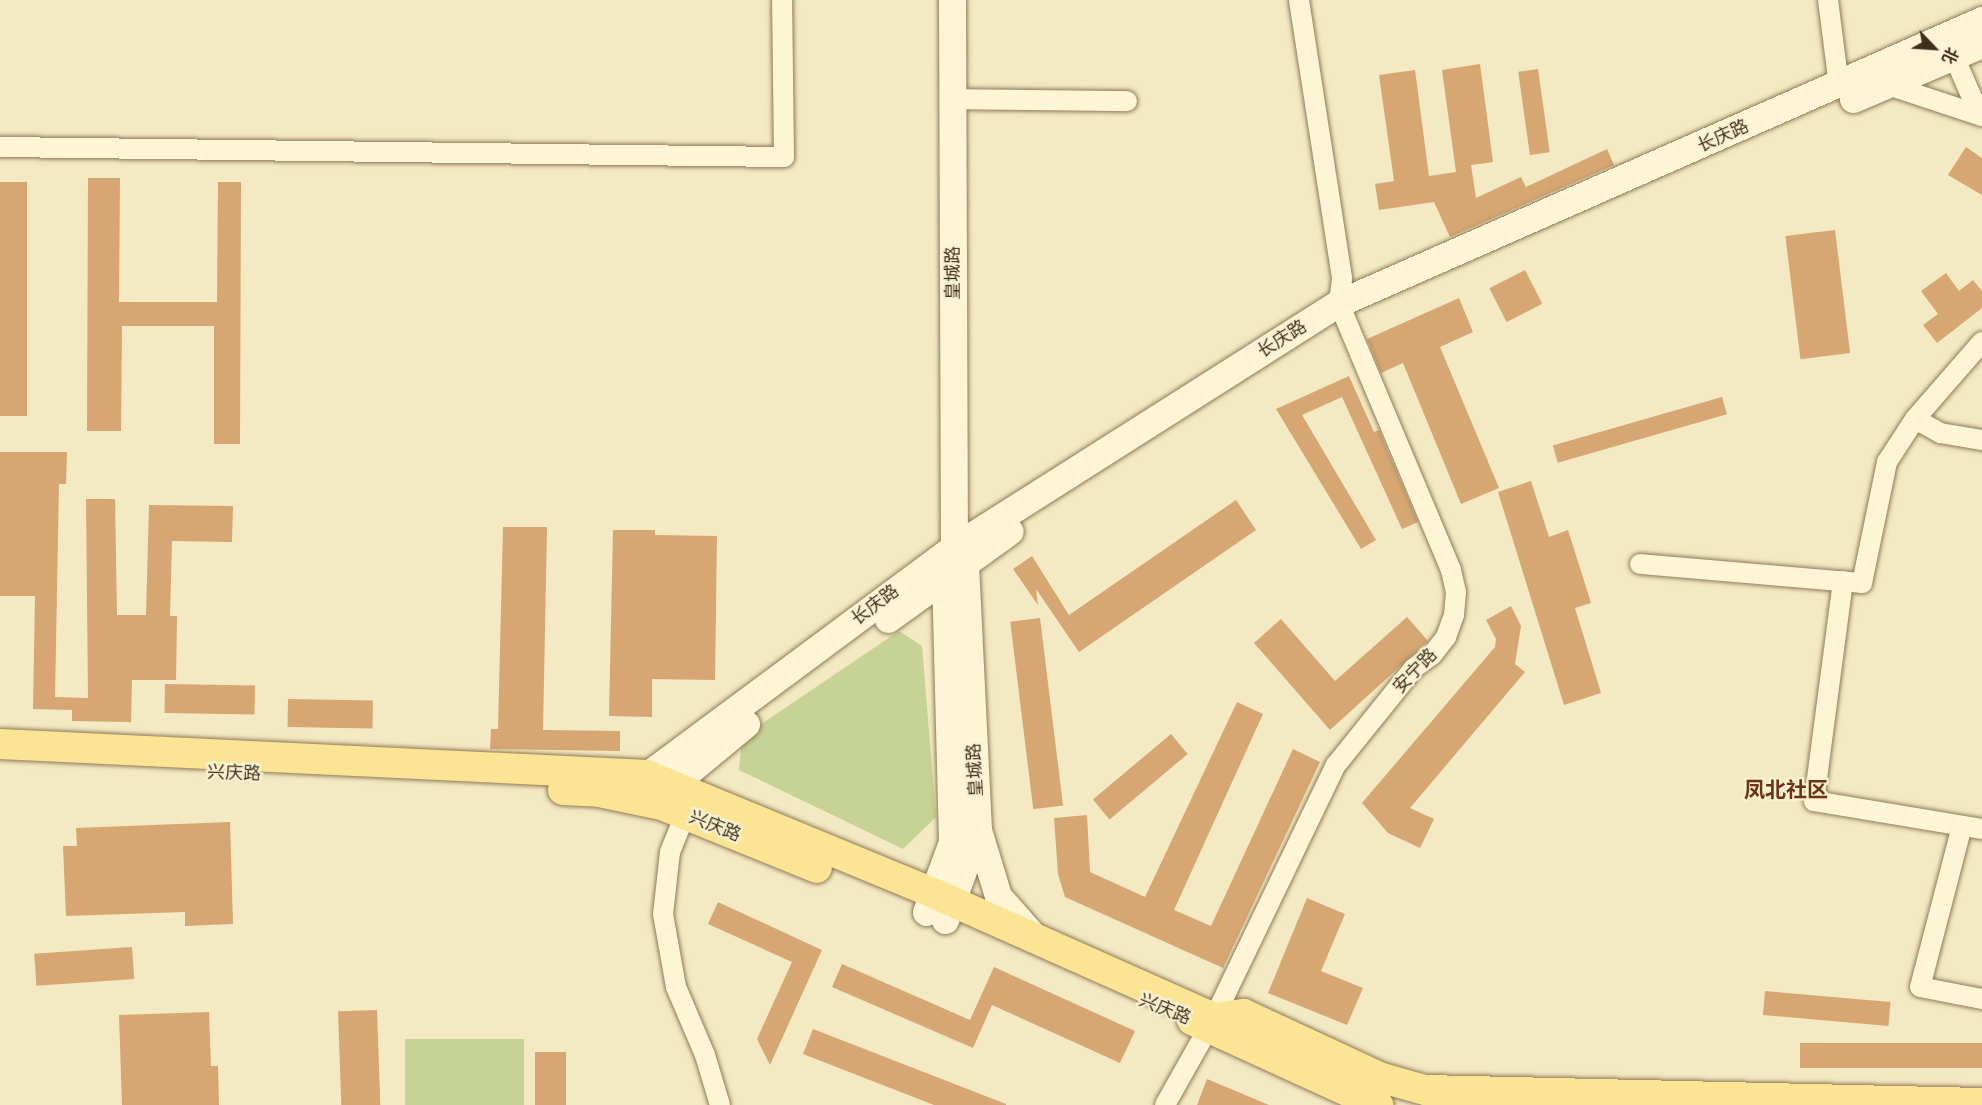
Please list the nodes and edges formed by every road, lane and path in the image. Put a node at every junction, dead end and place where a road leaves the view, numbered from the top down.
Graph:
1 (782, 0) edge
2 (952, 0) edge
3 (1299, 0) edge
4 (1828, 0) edge
5 (1982, 20) edge
6 (1982, 44) edge
7 (1950, 47) junction
8 (1850, 81) junction
9 (1886, 85) junction
10 (952, 99) junction
11 (1127, 101) dead end
12 (1982, 109) edge
13 (1982, 116) edge
14 (0, 147) edge
15 (1342, 311) junction
16 (1982, 342) edge
17 (1915, 419) junction
18 (1982, 440) edge
19 (955, 562) junction
20 (1640, 564) dead end
21 (1843, 581) junction
22 (0, 744) edge
23 (0, 764) edge
24 (666, 795) junction
25 (1972, 827) edge
26 (978, 830) junction
27 (939, 907) junction
28 (1035, 938) junction
29 (1982, 999) edge
30 (1212, 1022) junction
31 (1982, 1103) edge
32 (720, 1105) edge
33 (1165, 1105) edge
34 (1378, 1105) edge

1 - 14 street
2 - 10 main road, 皇城路
3 - 15 street
4 - 8 street
5 - 7 main road, 长庆路
6 - 7 main road
7 - 8 main road, 长庆路
7 - 9 main road
7 - 12 street
8 - 9 street
8 - 15 main road, 长庆路
9 - 13 street
9 - 15 main road
10 - 11 street
10 - 19 main road, 皇城路
15 - 19 main road, 长庆路
15 - 30 street, 安宁路
16 - 17 street
17 - 18 street
17 - 21 street
19 - 24 main road, 长庆路
19 - 26 main road, 皇城路
19 - 27 main road, 皇城路
20 - 21 street
21 - 25 street
22 - 24 main road
23 - 24 main road, 兴庆路
24 - 27 main road, 兴庆路
24 - 32 street
25 - 29 street
26 - 27 main road, 皇城路
26 - 28 main road
27 - 28 main road, 兴庆路
27 - 30 main road, 兴庆路
28 - 30 main road, 兴庆路
30 - 31 main road, 兴庆路
30 - 33 street, 安宁路
30 - 34 main road, 兴庆路

